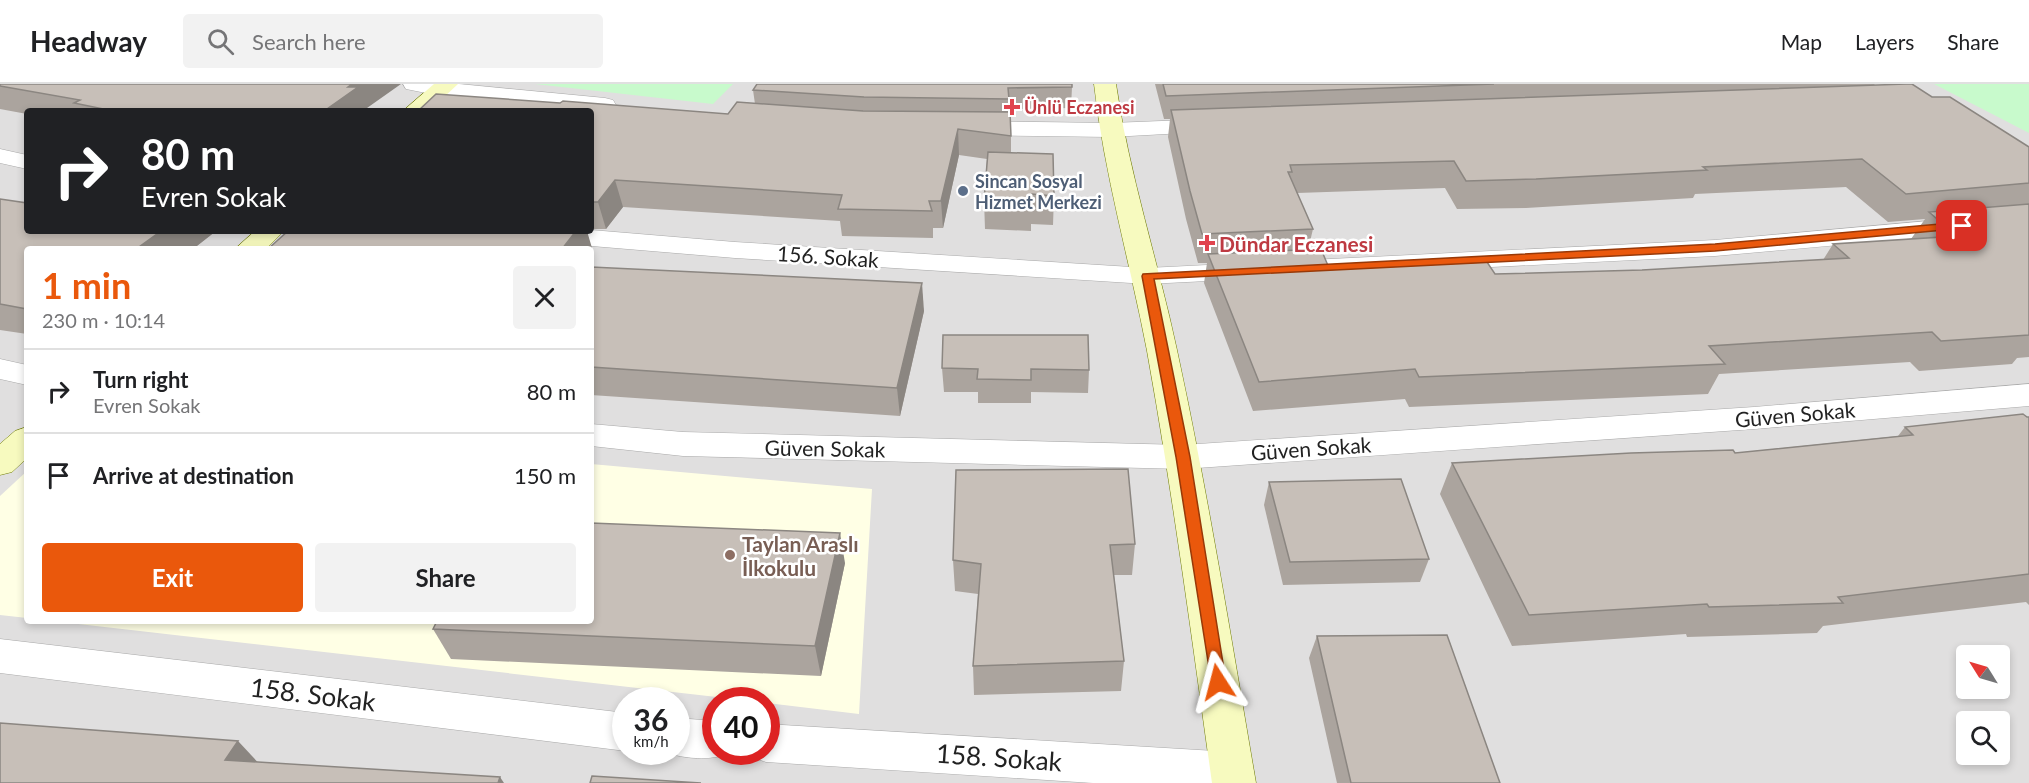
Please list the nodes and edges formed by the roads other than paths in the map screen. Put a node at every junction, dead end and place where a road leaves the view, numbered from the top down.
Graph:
1 (414, 84) edge
2 (1106, 84) edge
3 (444, 87) edge
4 (419, 108) edge
5 (628, 108) edge
6 (1235, 125) edge
7 (948, 128) edge
8 (1111, 130) junction
9 (0, 156) edge
10 (24, 161) edge
11 (2029, 220) edge
12 (267, 234) edge
13 (544, 234) edge
14 (253, 246) edge
15 (1147, 276) junction
16 (0, 369) edge
17 (24, 374) edge
18 (2029, 395) edge
19 (594, 435) edge
20 (24, 442) edge
21 (1183, 457) junction
22 (0, 463) edge
23 (0, 656) edge
24 (612, 730) edge
25 (780, 744) edge
26 (1233, 777) edge

1 - 3 street
2 - 8 street
3 - 4 street
3 - 5 street
6 - 8 street
7 - 8 street
8 - 15 street
9 - 10 street
11 - 15 street, 156. Sokak
12 - 14 street
13 - 15 street, 156. Sokak
15 - 21 street
16 - 17 street
18 - 21 street, Güven Sokak
19 - 21 street, Güven Sokak
20 - 22 street
21 - 26 street
23 - 24 street, 158. Sokak
25 - 26 street, 158. Sokak

